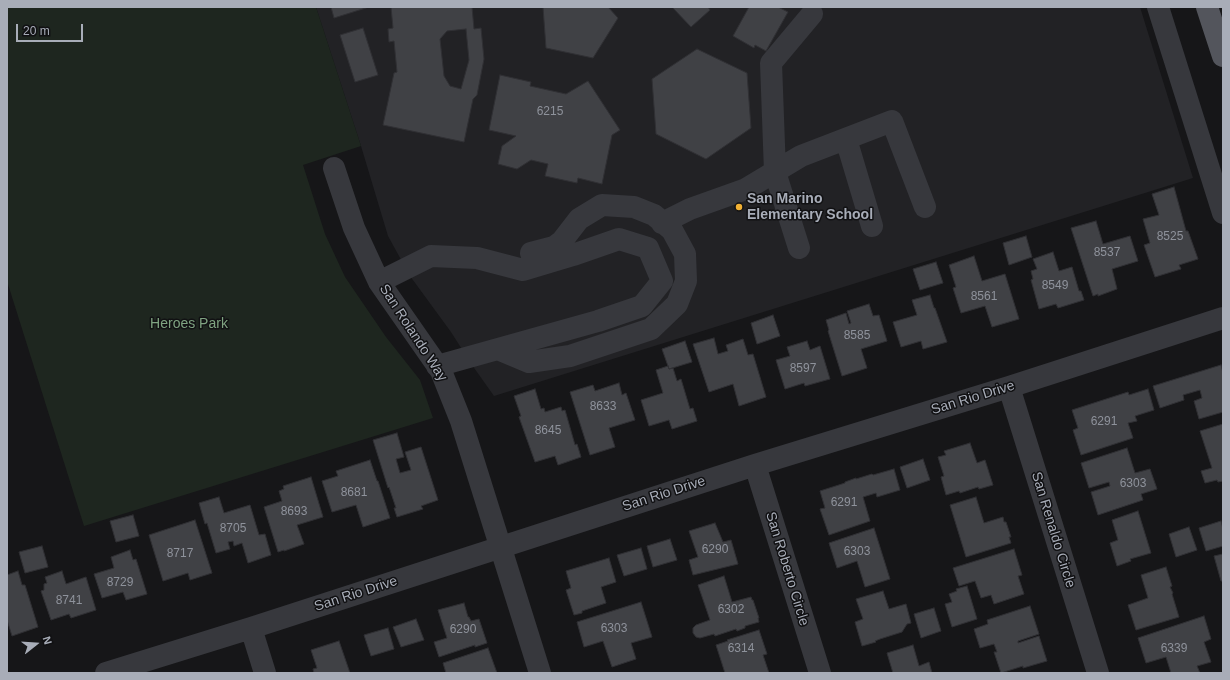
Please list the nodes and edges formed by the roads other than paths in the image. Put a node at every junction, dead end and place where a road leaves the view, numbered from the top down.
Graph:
1 (1158, 7) edge
2 (1207, 7) edge
3 (812, 14) dead end
4 (1223, 56) edge
5 (846, 139) junction
6 (334, 168) dead end
7 (775, 172) junction
8 (925, 207) dead end
9 (1223, 213) edge
10 (662, 223) junction
11 (872, 226) dead end
12 (799, 248) dead end
13 (497, 263) junction
14 (379, 282) junction
15 (1223, 318) edge
16 (498, 349) junction
17 (437, 366) junction
18 (1008, 387) junction
19 (755, 465) junction
20 (500, 546) junction
21 (251, 628) junction
22 (106, 673) edge
23 (265, 673) edge
24 (540, 673) edge
25 (820, 673) edge
26 (1098, 673) edge

1 - 9 street
2 - 4 main road
3 - 7 street
5 - 7 street
5 - 8 street
5 - 11 street
6 - 14 street, San Rolando Way
7 - 10 street
7 - 12 street
10 - 13 street
10 - 16 street
13 - 14 street
13 - 16 street
14 - 17 street, San Rolando Way
15 - 18 street, San Rio Drive
16 - 17 street
17 - 20 street, San Rolando Way
18 - 19 street, San Rio Drive
18 - 26 street, San Renaldo Circle
19 - 20 street, San Rio Drive
19 - 25 street, San Roberto Circle
20 - 21 street, San Rio Drive
20 - 24 street, San Rolando Way
21 - 22 street, San Rio Drive
21 - 23 street

